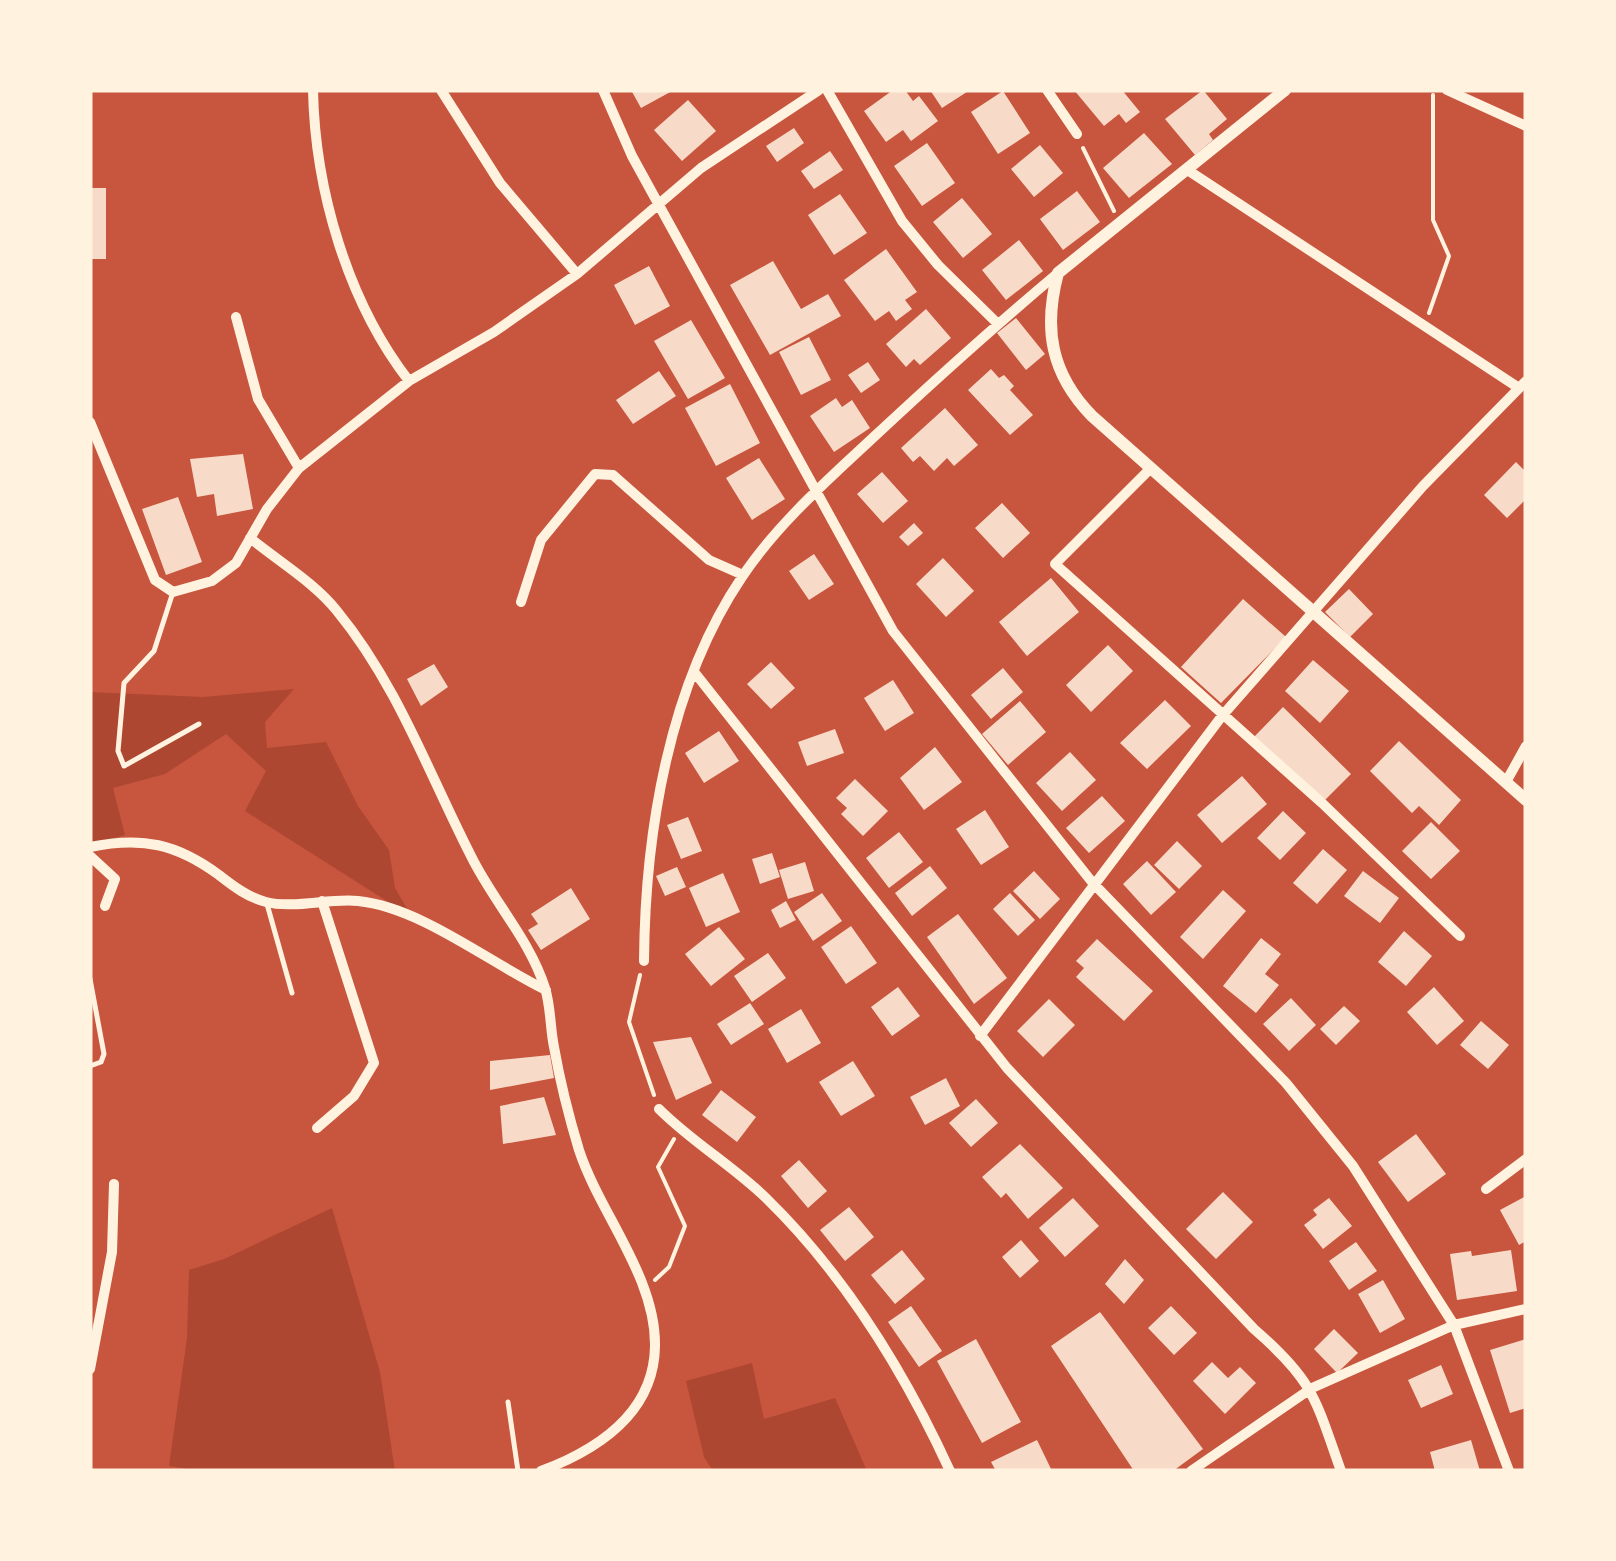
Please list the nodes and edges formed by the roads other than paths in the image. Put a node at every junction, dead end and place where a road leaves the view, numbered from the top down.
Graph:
1 (313, 90) edge
2 (440, 90) edge
3 (603, 90) edge
4 (819, 90) edge
5 (827, 90) edge
6 (1047, 90) edge
7 (1285, 90) edge
8 (1447, 90) edge
9 (1526, 126) edge
10 (1077, 134) road end
11 (1189, 171) junction
12 (660, 205) junction
13 (1058, 273) junction
14 (577, 274) junction
15 (236, 316) dead end
16 (998, 324) junction
17 (409, 380) junction
18 (1522, 385) edge
19 (90, 422) edge
20 (299, 468) junction
21 (1150, 469) junction
22 (818, 488) junction
23 (250, 538) junction
24 (743, 575) junction
25 (173, 592) junction
26 (521, 602) dead end
27 (1314, 612) junction
28 (696, 673) junction
29 (1222, 716) junction
30 (199, 724) dead end
31 (1526, 746) edge
32 (1506, 782) junction
33 (1526, 800) edge
34 (90, 847) edge
35 (90, 856) edge
36 (1092, 882) junction
37 (322, 902) junction
38 (267, 903) junction
39 (106, 906) dead end
40 (1460, 936) dead end
41 (644, 961) road end
42 (90, 979) edge
43 (546, 990) junction
44 (292, 993) dead end
45 (980, 1036) junction
46 (90, 1066) edge
47 (659, 1109) road end
48 (317, 1128) dead end
49 (1526, 1159) edge
50 (114, 1184) dead end
51 (1486, 1190) dead end
52 (1526, 1309) edge
53 (1454, 1325) junction
54 (90, 1369) edge
55 (1312, 1388) junction
56 (508, 1402) dead end
57 (518, 1471) edge
58 (541, 1471) edge
59 (950, 1471) edge
60 (1191, 1471) edge
61 (1341, 1471) edge
62 (1509, 1471) edge

1 - 17 street
2 - 14 street
3 - 12 street
4 - 12 street
5 - 16 street
6 - 10 street
7 - 11 street
8 - 9 street
11 - 13 street
11 - 18 street
12 - 14 street
12 - 22 street
13 - 16 street
13 - 21 street
14 - 17 street
15 - 20 street
16 - 22 street
17 - 20 street
18 - 27 street
19 - 25 street
20 - 23 street
21 - 27 street
21 - 29 street
22 - 24 street
22 - 36 street
23 - 25 street
23 - 43 street
24 - 26 street
24 - 28 street
25 - 30 lane
27 - 29 street
27 - 32 street
28 - 41 street
28 - 45 street
29 - 36 street
29 - 40 street
31 - 32 street
32 - 33 street
34 - 38 street
35 - 39 street
36 - 45 street
36 - 53 street
37 - 38 street
37 - 43 street
37 - 48 street
38 - 44 lane
42 - 46 lane
43 - 58 street
45 - 55 street
47 - 59 street
49 - 51 street
50 - 54 street
52 - 53 street
53 - 55 street
53 - 62 street
55 - 60 street
55 - 61 street
56 - 57 lane

